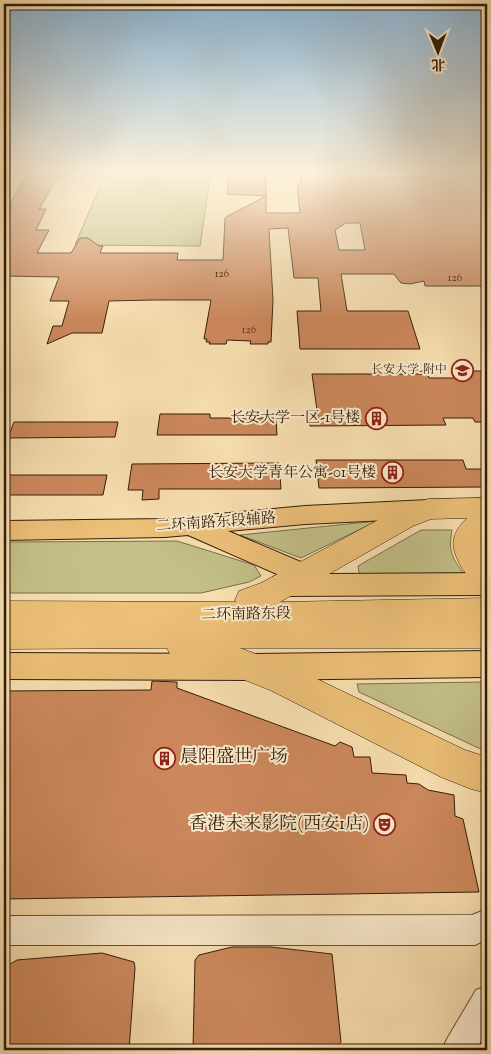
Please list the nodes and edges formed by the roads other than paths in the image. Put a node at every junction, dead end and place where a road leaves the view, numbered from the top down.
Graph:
1 (487, 508) edge
2 (428, 509) junction
3 (487, 520) edge
4 (190, 526) junction
5 (4, 531) edge
6 (487, 576) edge
7 (305, 581) junction
8 (487, 584) edge
9 (250, 600) junction
10 (143, 601) junction
11 (487, 601) edge
12 (4, 602) edge
13 (487, 611) edge
14 (4, 614) edge
15 (69, 615) junction
16 (487, 634) edge
17 (4, 635) edge
18 (143, 635) junction
19 (487, 664) edge
20 (4, 666) edge
21 (252, 667) junction
22 (487, 775) edge
23 (487, 922) edge
24 (4, 932) edge
25 (487, 1001) edge
26 (458, 1050) edge

1 - 2 highway
2 - 4 main road, 二环南路东段辅路
2 - 7 highway
3 - 6 highway
4 - 5 main road, 二环南路东段辅路
4 - 7 main road
7 - 8 main road
7 - 9 highway
9 - 10 highway
9 - 11 highway
10 - 12 highway
10 - 15 highway
13 - 15 highway, 二环南路东段
14 - 15 highway, 二环南路东段
16 - 18 highway, 二环南路东段
17 - 18 highway, 二环南路东段
18 - 21 highway
19 - 21 main road
20 - 21 main road
21 - 22 highway
23 - 24 street
25 - 26 street

